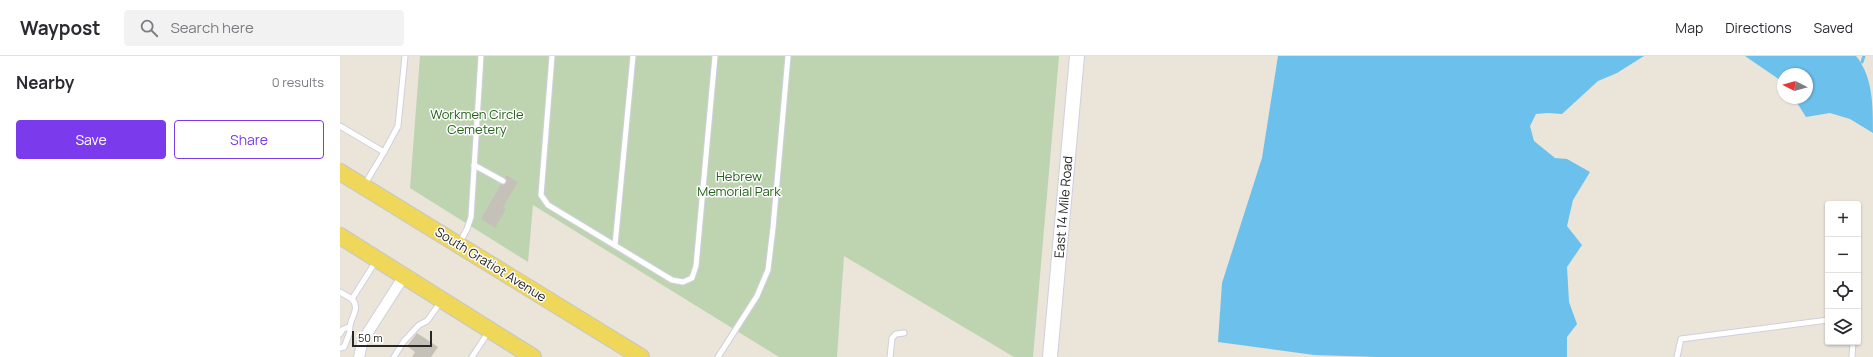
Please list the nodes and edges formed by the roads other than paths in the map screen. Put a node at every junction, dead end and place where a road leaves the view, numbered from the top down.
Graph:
1 (405, 56) edge
2 (481, 56) edge
3 (552, 56) edge
4 (633, 56) edge
5 (715, 56) edge
6 (788, 56) edge
7 (1077, 56) edge
8 (340, 126) edge
9 (384, 152) junction
10 (474, 165) junction
11 (340, 172) edge
12 (502, 180) dead end
13 (363, 186) junction
14 (340, 236) edge
15 (459, 244) junction
16 (615, 245) junction
17 (377, 259) junction
18 (404, 276) junction
19 (340, 292) edge
20 (352, 299) junction
21 (442, 300) junction
22 (1825, 320) edge
23 (349, 327) junction
24 (490, 330) junction
25 (904, 333) dead end
26 (340, 334) edge
27 (1853, 345) edge
28 (340, 348) edge
29 (359, 357) edge
30 (394, 357) edge
31 (472, 357) edge
32 (532, 357) edge
33 (641, 357) edge
34 (718, 357) edge
35 (890, 357) edge
36 (1050, 357) edge
37 (1677, 357) edge
38 (1852, 357) edge

1 - 9 lane
2 - 10 lane
3 - 16 lane
4 - 16 lane
5 - 16 lane
6 - 34 lane
7 - 36 main road, East 14 Mile Road
8 - 9 lane
9 - 13 lane
10 - 12 lane
10 - 15 lane
11 - 13 main road, South Gratiot Avenue
13 - 15 main road, South Gratiot Avenue
14 - 17 main road
15 - 33 main road, South Gratiot Avenue
17 - 18 main road
17 - 20 lane
18 - 21 main road
18 - 29 street
19 - 20 lane
20 - 23 lane
21 - 24 main road
21 - 30 lane
22 - 37 lane
23 - 26 lane
23 - 28 lane
24 - 31 lane
24 - 32 main road
25 - 35 lane
27 - 38 lane

